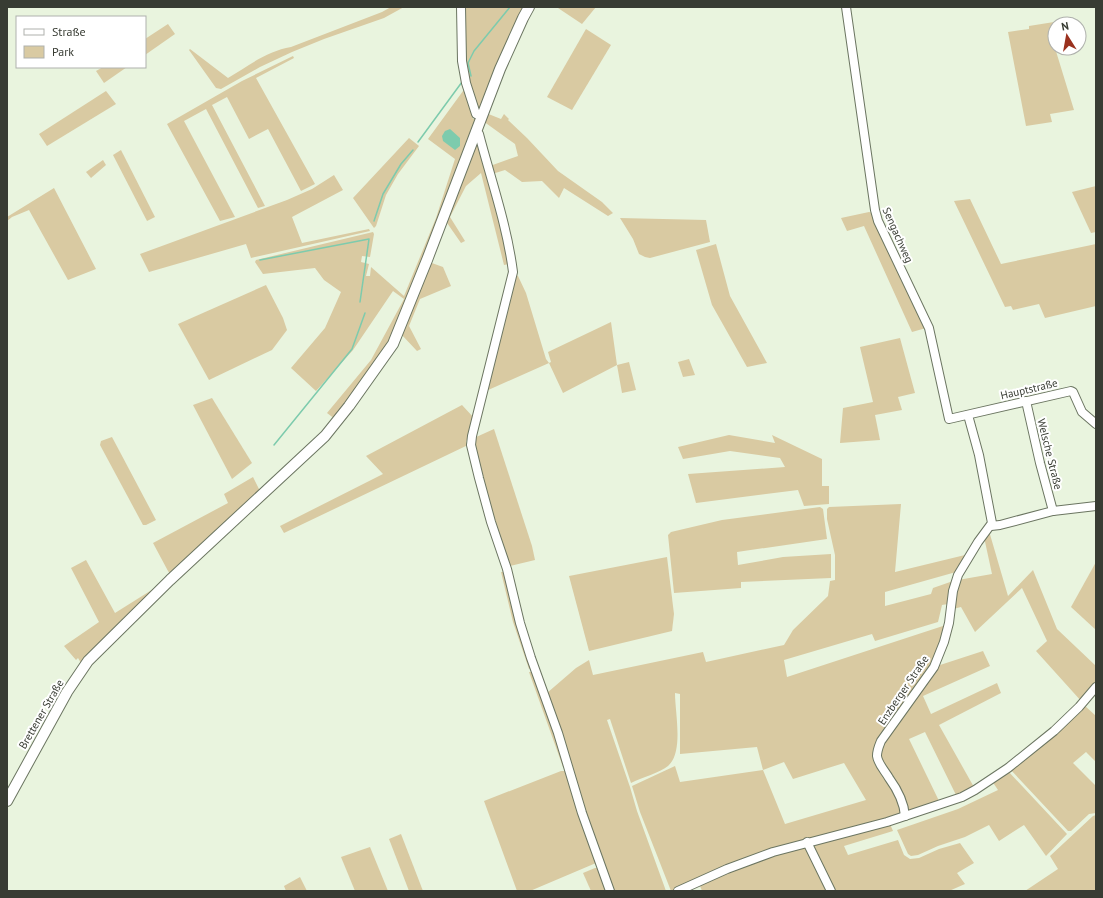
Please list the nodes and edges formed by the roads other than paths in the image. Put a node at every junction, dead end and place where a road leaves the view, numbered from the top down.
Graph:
1 (461, 7) edge
2 (529, 7) edge
3 (846, 7) edge
4 (481, 116) junction
5 (476, 131) junction
6 (1026, 401) junction
7 (968, 415) junction
8 (949, 419) joint
9 (1096, 424) edge
10 (1096, 506) edge
11 (1054, 512) junction
12 (991, 526) junction
13 (1096, 688) edge
14 (7, 801) edge
15 (905, 816) junction
16 (807, 842) junction
17 (610, 891) edge
18 (678, 891) edge
19 (831, 891) edge

1 - 4 street
2 - 4 main road, Brettener Straße
3 - 8 street, Sengachweg
4 - 5 main road, Brettener Straße
5 - 14 main road, Brettener Straße
5 - 17 street
6 - 7 street, Hauptstraße
6 - 9 street, Hauptstraße
6 - 11 street, Welsche Straße
7 - 8 street, Hauptstraße
7 - 12 street
10 - 11 street
11 - 12 street
12 - 15 street, Enzberger Straße
13 - 15 street
15 - 16 street
16 - 18 street
16 - 19 street

